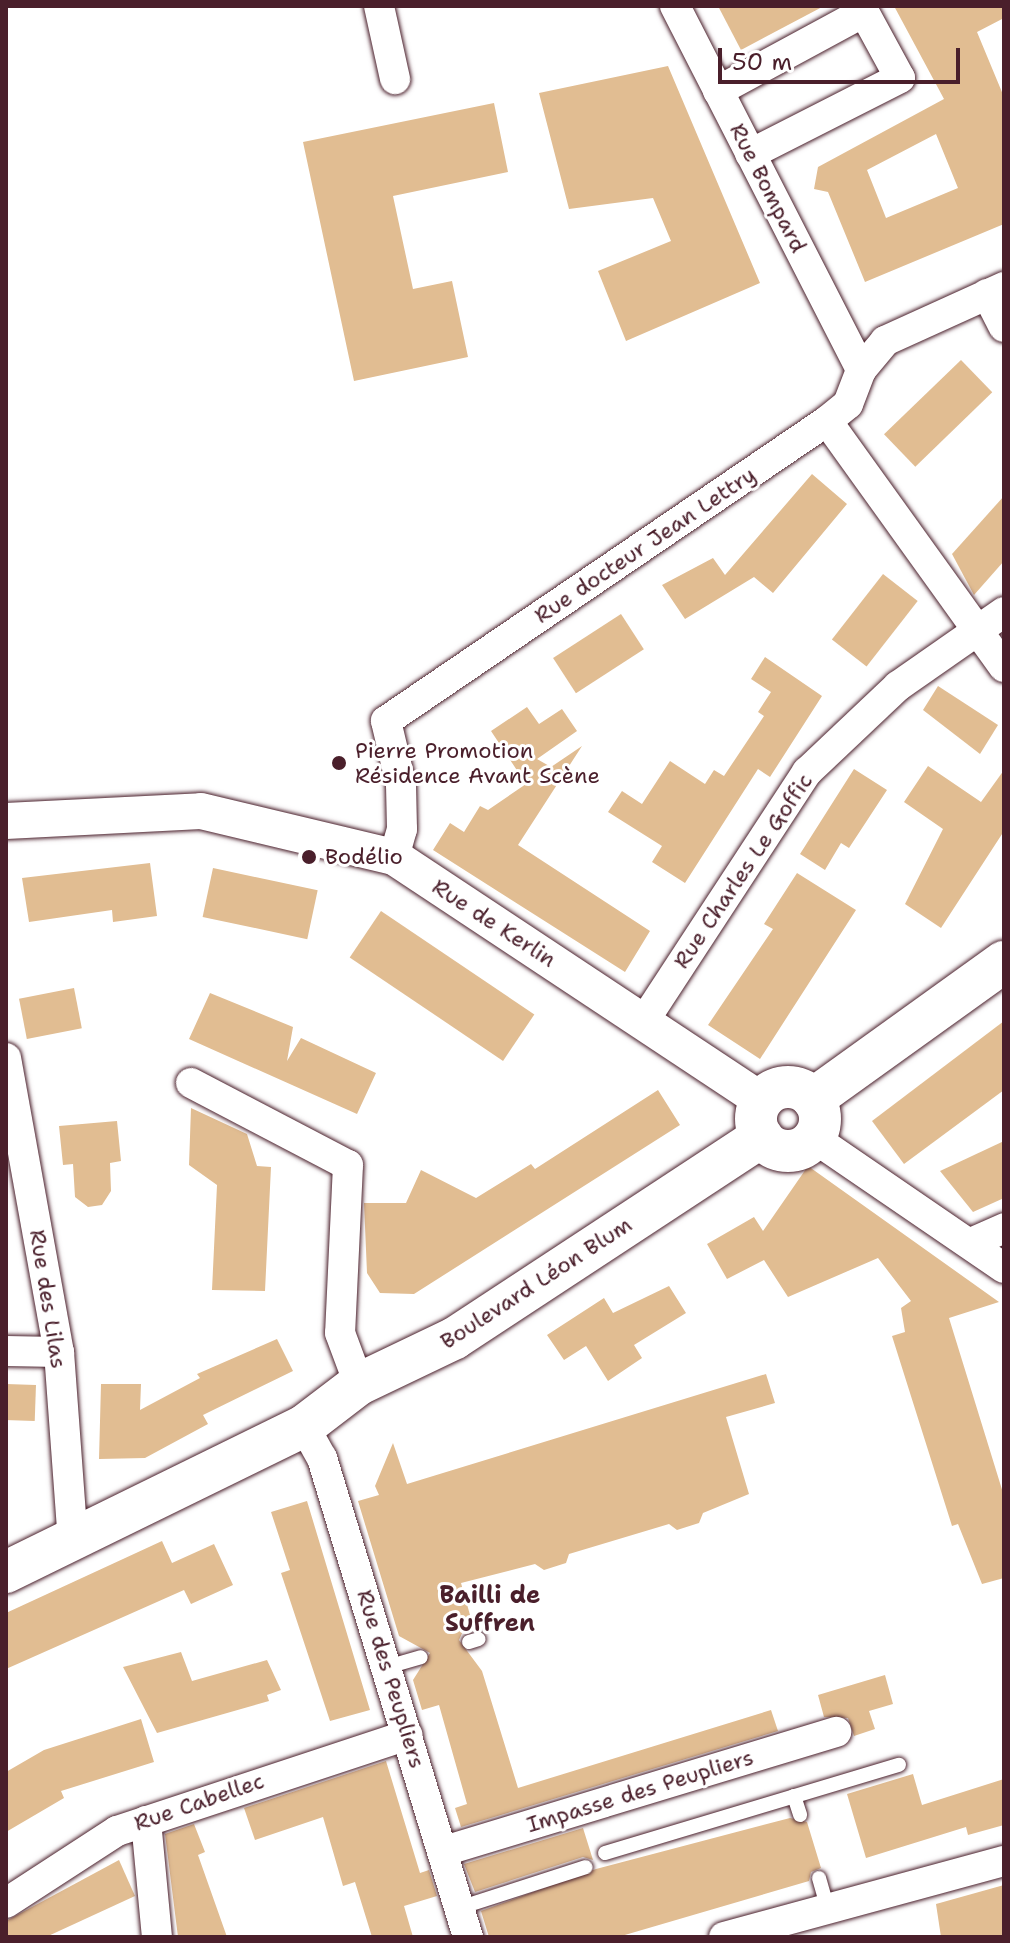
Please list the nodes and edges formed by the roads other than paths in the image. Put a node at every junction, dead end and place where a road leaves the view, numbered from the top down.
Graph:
1 (379, 6) edge
2 (675, 6) edge
3 (395, 79) dead end
4 (718, 91) junction
5 (750, 154) junction
6 (996, 290) edge
7 (1004, 327) edge
8 (861, 370) junction
9 (827, 421) junction
10 (1004, 612) edge
11 (979, 629) junction
12 (1004, 667) edge
13 (6, 821) edge
14 (394, 857) junction
15 (1004, 962) edge
16 (644, 1021) junction
17 (6, 1058) edge
18 (191, 1083) dead end
19 (814, 1118) junction
20 (762, 1119) junction
21 (1004, 1228) edge
22 (971, 1243) junction
23 (1004, 1268) edge
24 (6, 1351) edge
25 (59, 1352) junction
26 (359, 1384) junction
27 (304, 1426) junction
28 (73, 1541) junction
29 (6, 1572) edge
30 (421, 1657) dead end
31 (387, 1667) junction
32 (836, 1732) dead end
33 (408, 1735) junction
34 (899, 1765) dead end
35 (794, 1796) junction
36 (800, 1815) dead end
37 (146, 1821) junction
38 (444, 1851) junction
39 (605, 1853) dead end
40 (1004, 1861) edge
41 (586, 1867) dead end
42 (819, 1878) dead end
43 (6, 1903) edge
44 (459, 1908) junction
45 (828, 1909) junction
46 (157, 1937) edge
47 (468, 1937) edge
48 (724, 1937) edge

1 - 3 street
2 - 4 street, Rue Bompard
4 - 5 street, Rue Bompard
4 - 5 street
5 - 8 street, Rue Bompard
6 - 7 street
6 - 8 street, Rue docteur Jean Lettry
8 - 9 street, Rue docteur Jean Lettry
9 - 11 street
9 - 14 street, Rue docteur Jean Lettry
10 - 11 street, Rue Charles Le Goffic
11 - 12 street
11 - 16 street, Rue Charles Le Goffic
13 - 14 street, Rue de Kerlin
14 - 16 street, Rue de Kerlin
15 - 19 main road
16 - 20 street, Rue de Kerlin
17 - 25 street, Rue des Lilas
18 - 26 street
19 - 20 main road, Boulevard Léon Blum
19 - 20 main road
19 - 22 street
20 - 26 main road, Boulevard Léon Blum
21 - 22 street
22 - 23 street
24 - 25 street
25 - 28 street, Rue des Lilas
26 - 27 main road, Boulevard Léon Blum
27 - 28 main road, Boulevard Léon Blum
27 - 31 street, Rue des Peupliers
28 - 29 main road, Boulevard Léon Blum
30 - 31 lane
31 - 33 street, Rue des Peupliers
32 - 38 street, Impasse des Peupliers
33 - 37 street, Rue Cabellec
33 - 38 street, Rue des Peupliers
34 - 35 lane
35 - 36 lane
35 - 39 lane
37 - 43 street, Rue Cabellec
37 - 46 street
38 - 44 street, Rue des Peupliers
40 - 45 street
41 - 44 lane
42 - 45 lane
44 - 47 street, Rue des Peupliers
45 - 48 street

